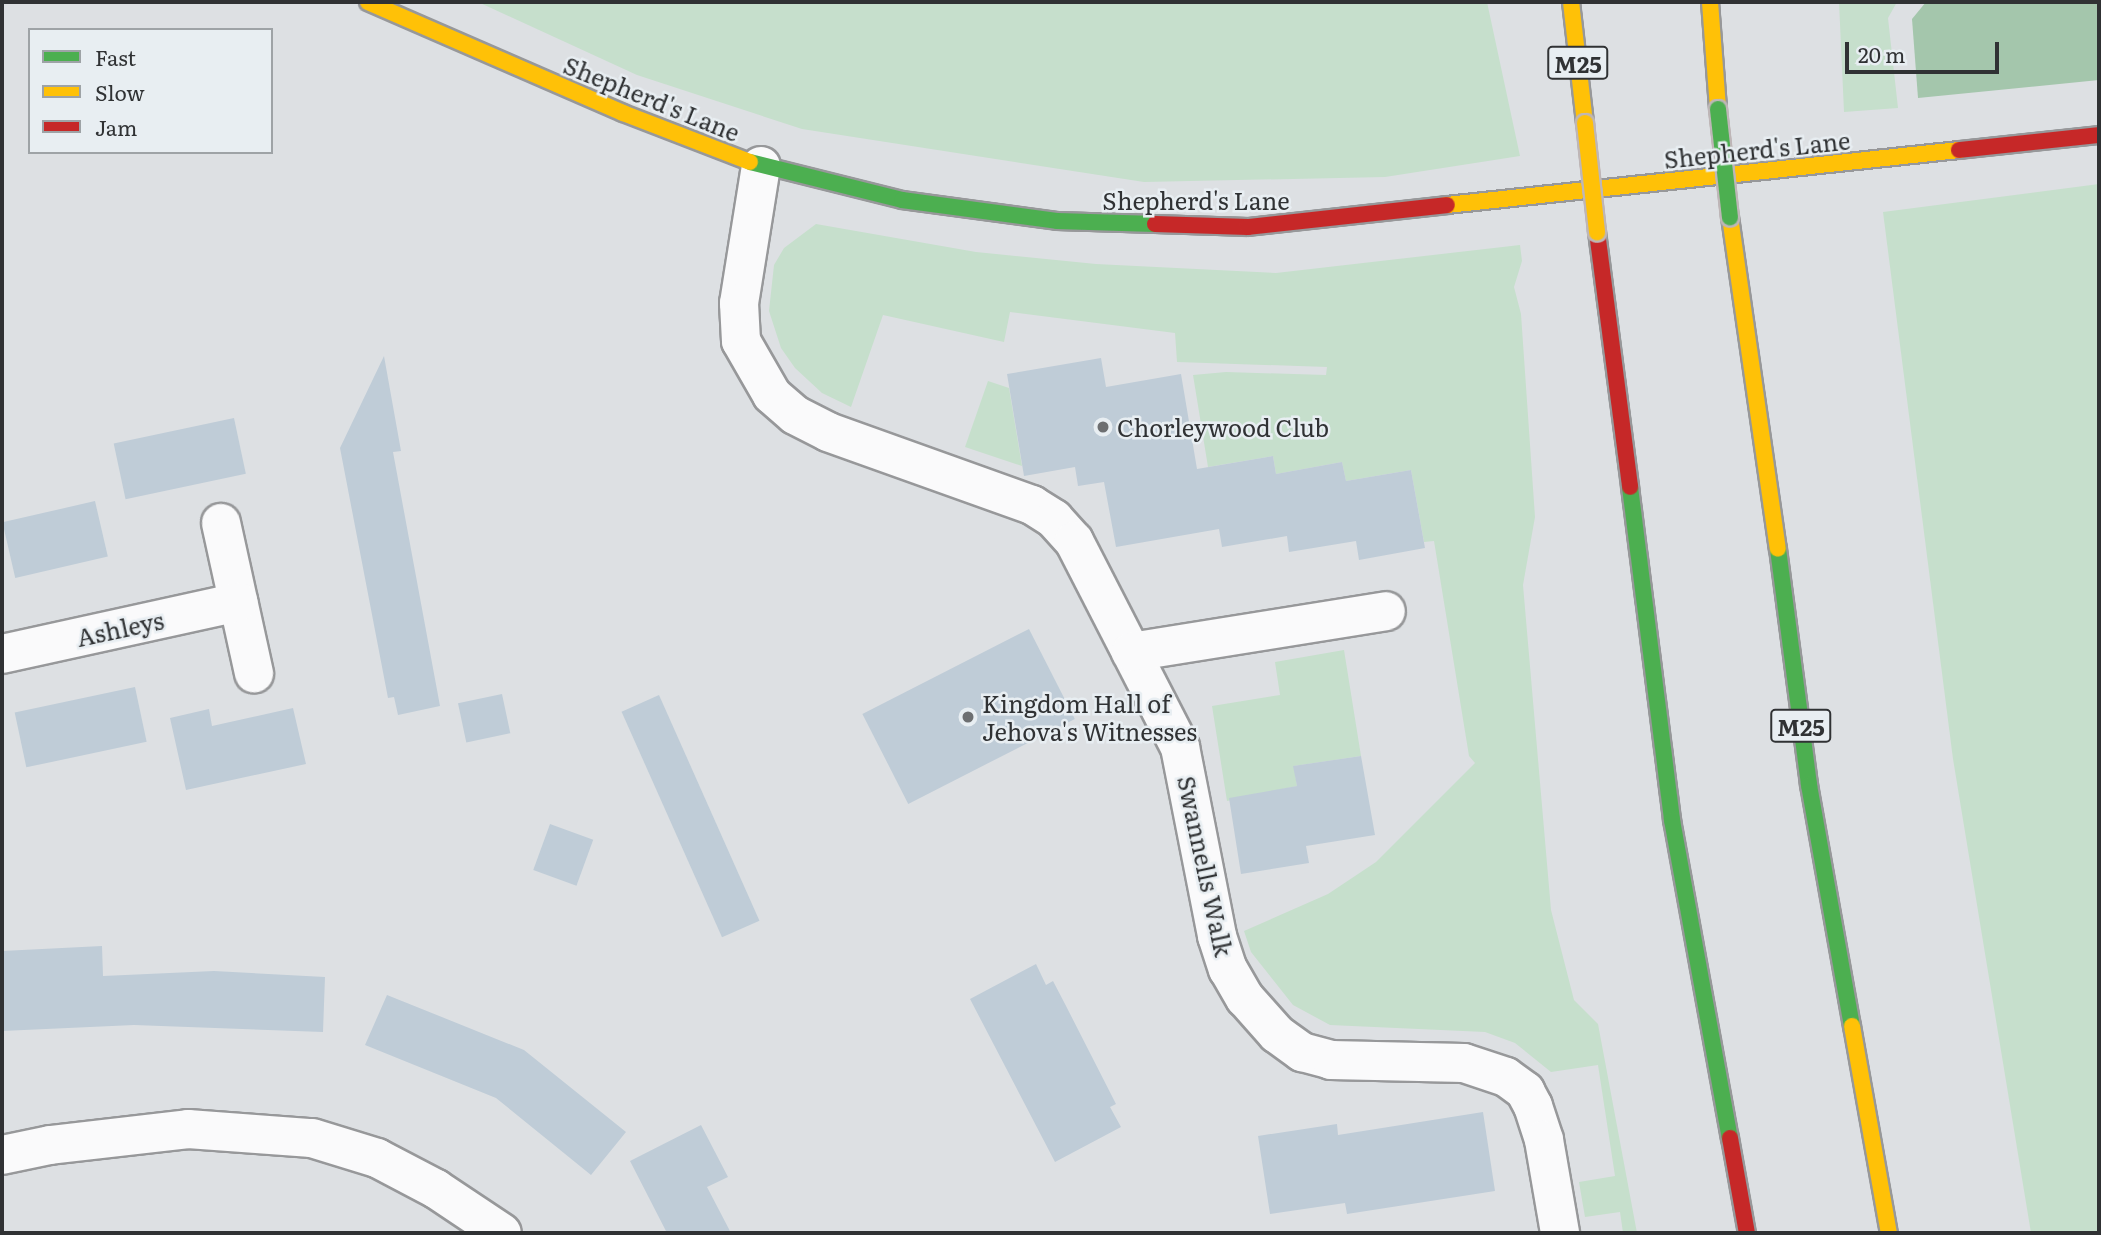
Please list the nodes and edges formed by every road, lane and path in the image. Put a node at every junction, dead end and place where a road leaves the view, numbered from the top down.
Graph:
1 (368, 2) edge
2 (1571, 2) edge
3 (1710, 2) edge
4 (2099, 135) edge
5 (761, 166) junction
6 (220, 523) dead end
7 (238, 602) junction
8 (1386, 611) dead end
9 (1131, 652) junction
10 (2, 654) edge
11 (254, 673) dead end
12 (2, 1155) edge
13 (502, 1233) edge
14 (1560, 1233) edge
15 (1747, 1233) edge
16 (1889, 1233) edge

1 - 5 main road, Shepherd's Lane
2 - 15 main road, M25, bridge
3 - 16 main road, M25, bridge
4 - 5 main road, Shepherd's Lane
5 - 9 street, Swannells Walk
6 - 7 street
7 - 10 street, Ashleys
7 - 11 street
8 - 9 street
9 - 14 street, Swannells Walk
12 - 13 street

